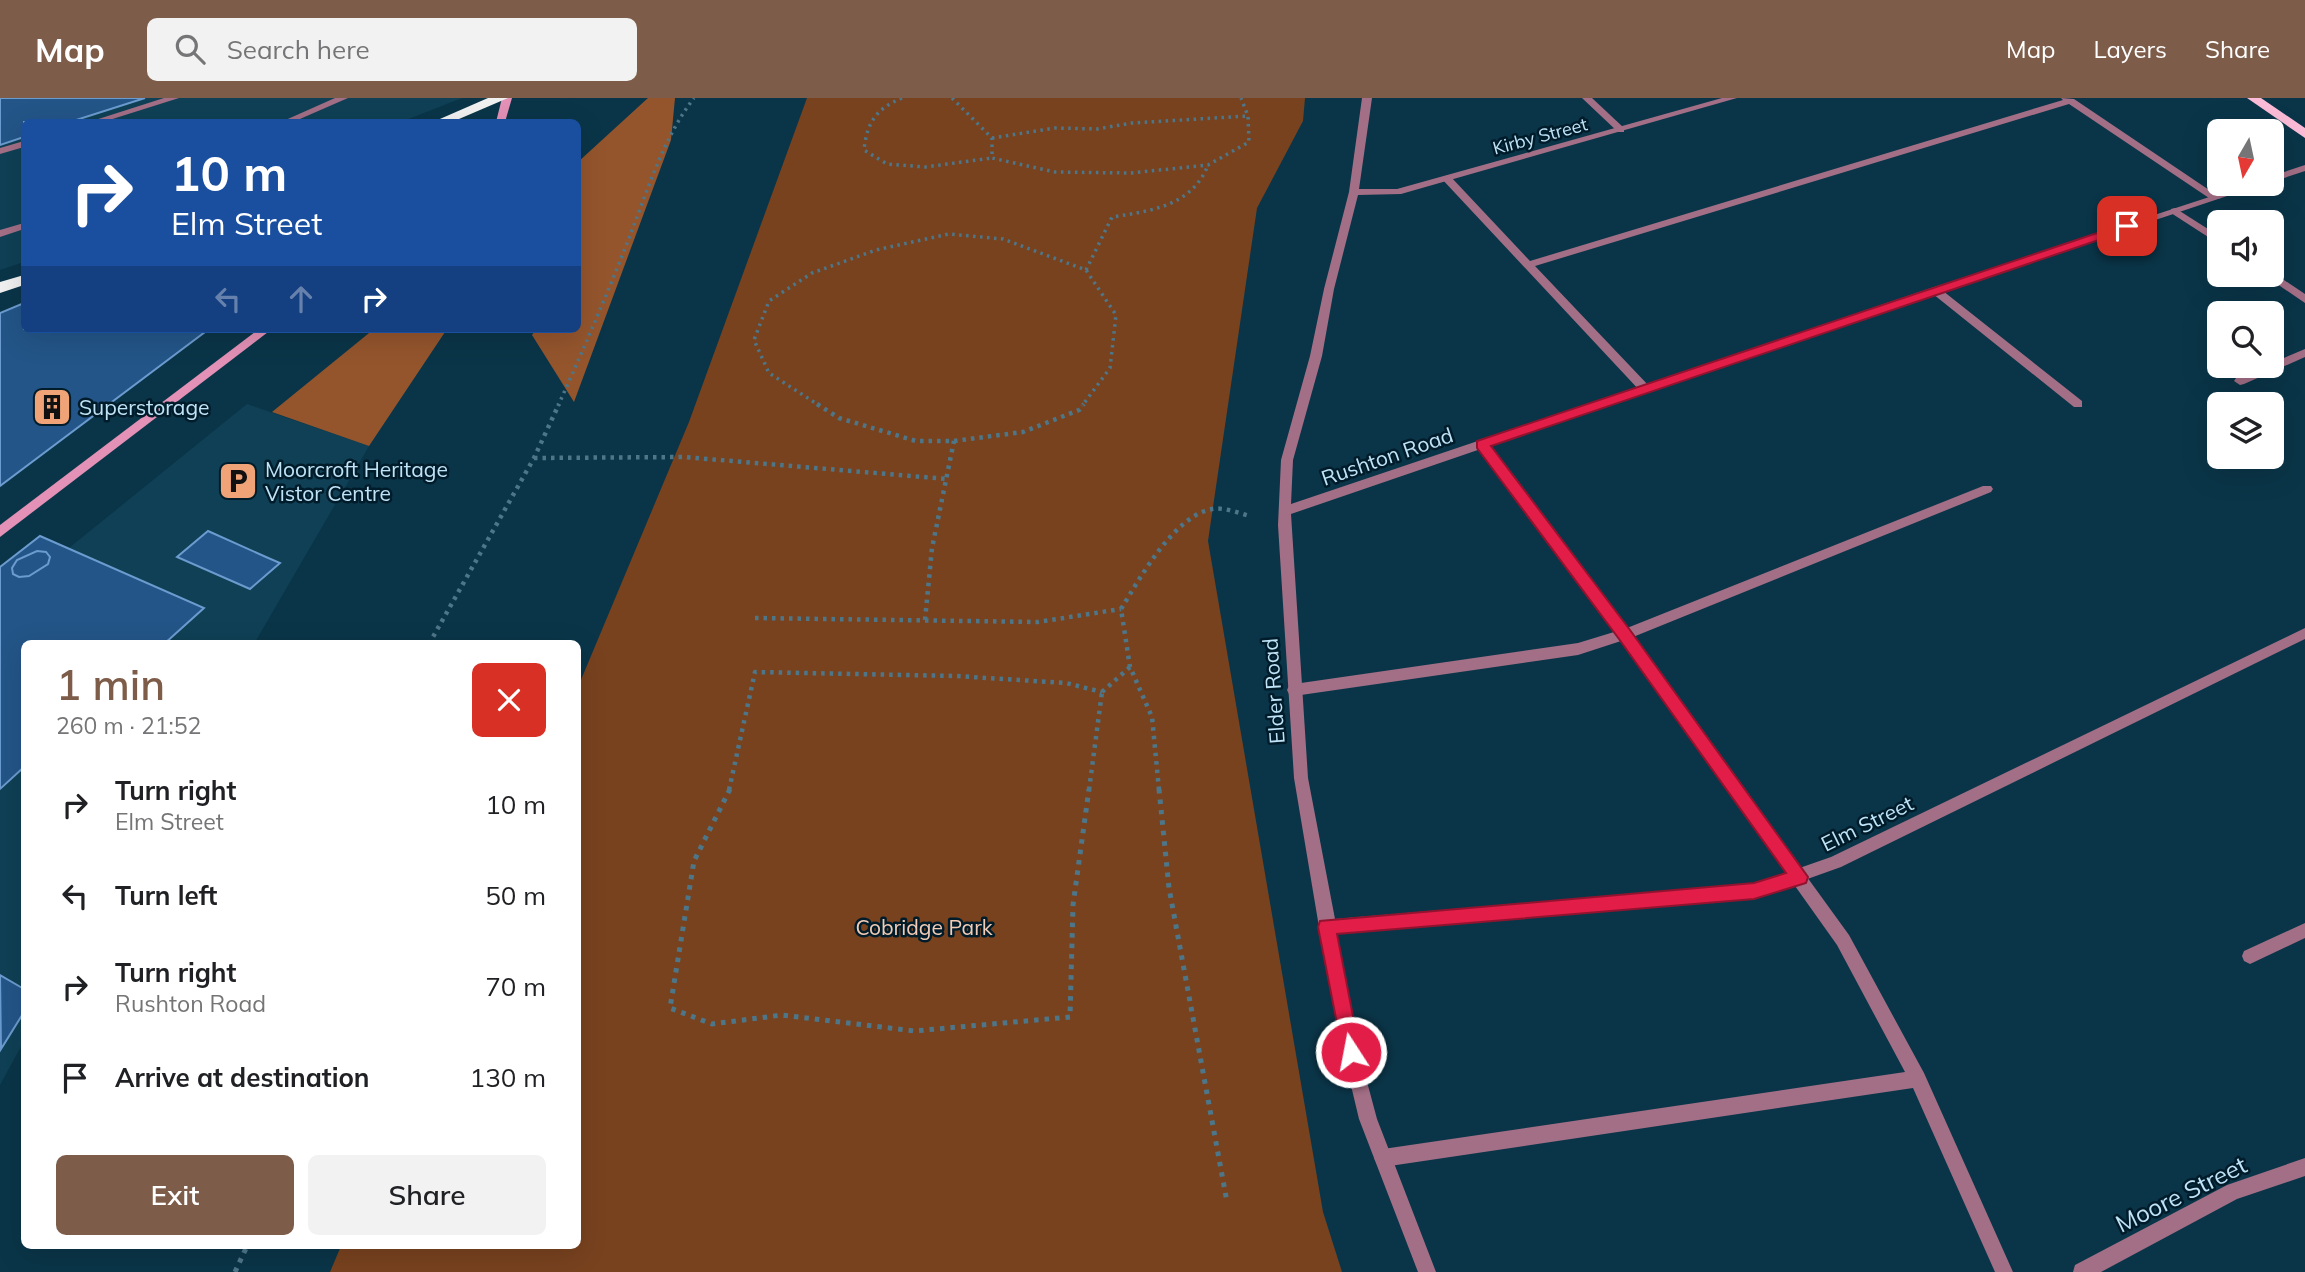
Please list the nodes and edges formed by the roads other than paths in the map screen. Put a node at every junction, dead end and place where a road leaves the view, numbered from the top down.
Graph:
1 (174, 98) edge
2 (343, 98) edge
3 (501, 98) edge
4 (507, 98) edge
5 (1367, 98) edge
6 (1587, 98) edge
7 (1732, 98) edge
8 (2253, 98) edge
9 (2069, 100) edge
10 (104, 119) edge
11 (293, 119) edge
12 (448, 119) edge
13 (501, 119) edge
14 (1622, 130) junction
15 (2305, 134) edge
16 (21, 145) edge
17 (0, 152) edge
18 (2305, 168) edge
19 (2284, 175) edge
20 (1446, 178) junction
21 (1354, 192) junction
22 (2222, 196) edge
23 (2216, 198) junction
24 (2175, 211) junction
25 (21, 227) edge
26 (2207, 232) edge
27 (0, 234) edge
28 (1527, 265) junction
29 (21, 281) edge
30 (2284, 285) edge
31 (0, 288) edge
32 (1935, 290) junction
33 (2305, 299) edge
34 (261, 333) edge
35 (2305, 353) edge
36 (2240, 381) dead end
37 (1645, 388) junction
38 (2078, 404) dead end
39 (1482, 444) junction
40 (1987, 489) dead end
41 (1285, 518) junction
42 (0, 532) edge
43 (2305, 633) edge
44 (1625, 635) junction
45 (1294, 690) junction
46 (1799, 877) junction
47 (1327, 927) junction
48 (2305, 930) edge
49 (2250, 956) dead end
50 (1918, 1079) junction
51 (1383, 1158) junction
52 (2305, 1167) edge
53 (1427, 1272) edge
54 (2004, 1272) edge
55 (2082, 1272) edge

1 - 10 street
2 - 11 street
3 - 12 highway
4 - 13 street
5 - 21 street, Elder Road
6 - 14 street
7 - 14 street, Kirby Street
8 - 15 main road
9 - 23 street
9 - 28 street
14 - 20 street, Kirby Street
16 - 17 street
18 - 19 street
20 - 21 street, Kirby Street
20 - 28 street
21 - 41 street, Elder Road
22 - 23 street, Rushton Road
23 - 24 street, Rushton Road
24 - 26 street
24 - 32 street, Rushton Road
25 - 27 street
28 - 37 street
29 - 31 highway
30 - 33 street
32 - 37 street, Rushton Road
32 - 38 street
34 - 42 street
35 - 36 street
37 - 39 street, Rushton Road
39 - 41 street, Rushton Road
39 - 44 street
40 - 44 street
41 - 45 street, Elder Road
43 - 46 street, Elm Street
44 - 45 street
44 - 46 street
45 - 47 street, Elder Road
46 - 47 street, Elm Street
46 - 50 street
47 - 51 street, Elder Road
48 - 49 street
50 - 51 street
50 - 54 street
51 - 53 street, Elder Road
52 - 55 street, Moore Street

